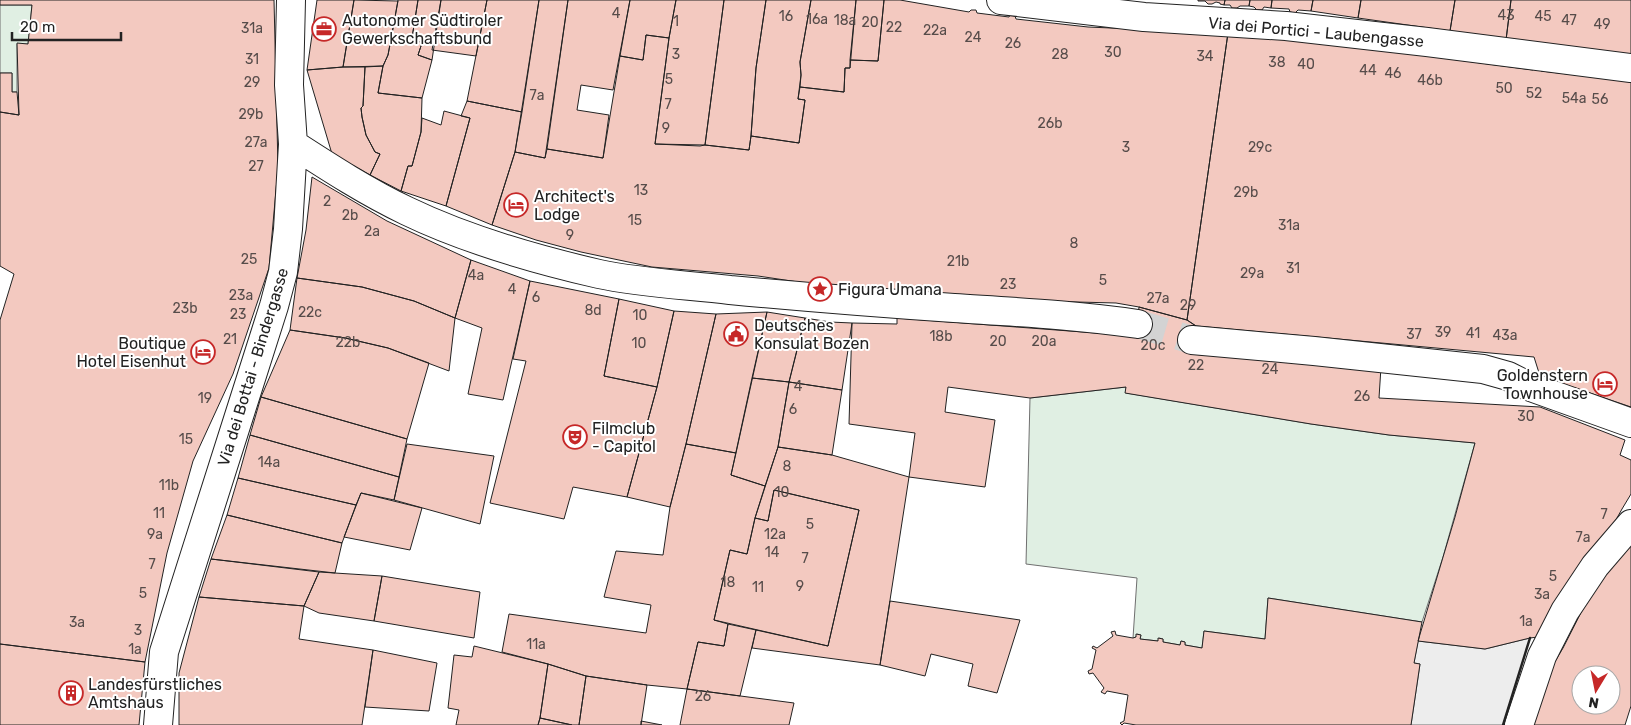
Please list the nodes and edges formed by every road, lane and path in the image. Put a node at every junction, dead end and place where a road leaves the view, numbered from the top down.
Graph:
1 (291, 0) edge
2 (1001, 0) edge
3 (1631, 68) edge
4 (293, 144) junction
5 (1138, 324) tunnel mouth
6 (1192, 340) tunnel mouth
7 (1631, 423) edge
8 (1631, 524) edge
9 (158, 725) edge
10 (1519, 725) edge

1 - 4 street, Via dei Bottai - Bindergasse
2 - 3 street, Via dei Portici - Laubengasse
4 - 5 street
4 - 9 street, Via dei Bottai - Bindergasse
6 - 7 street
8 - 10 street

